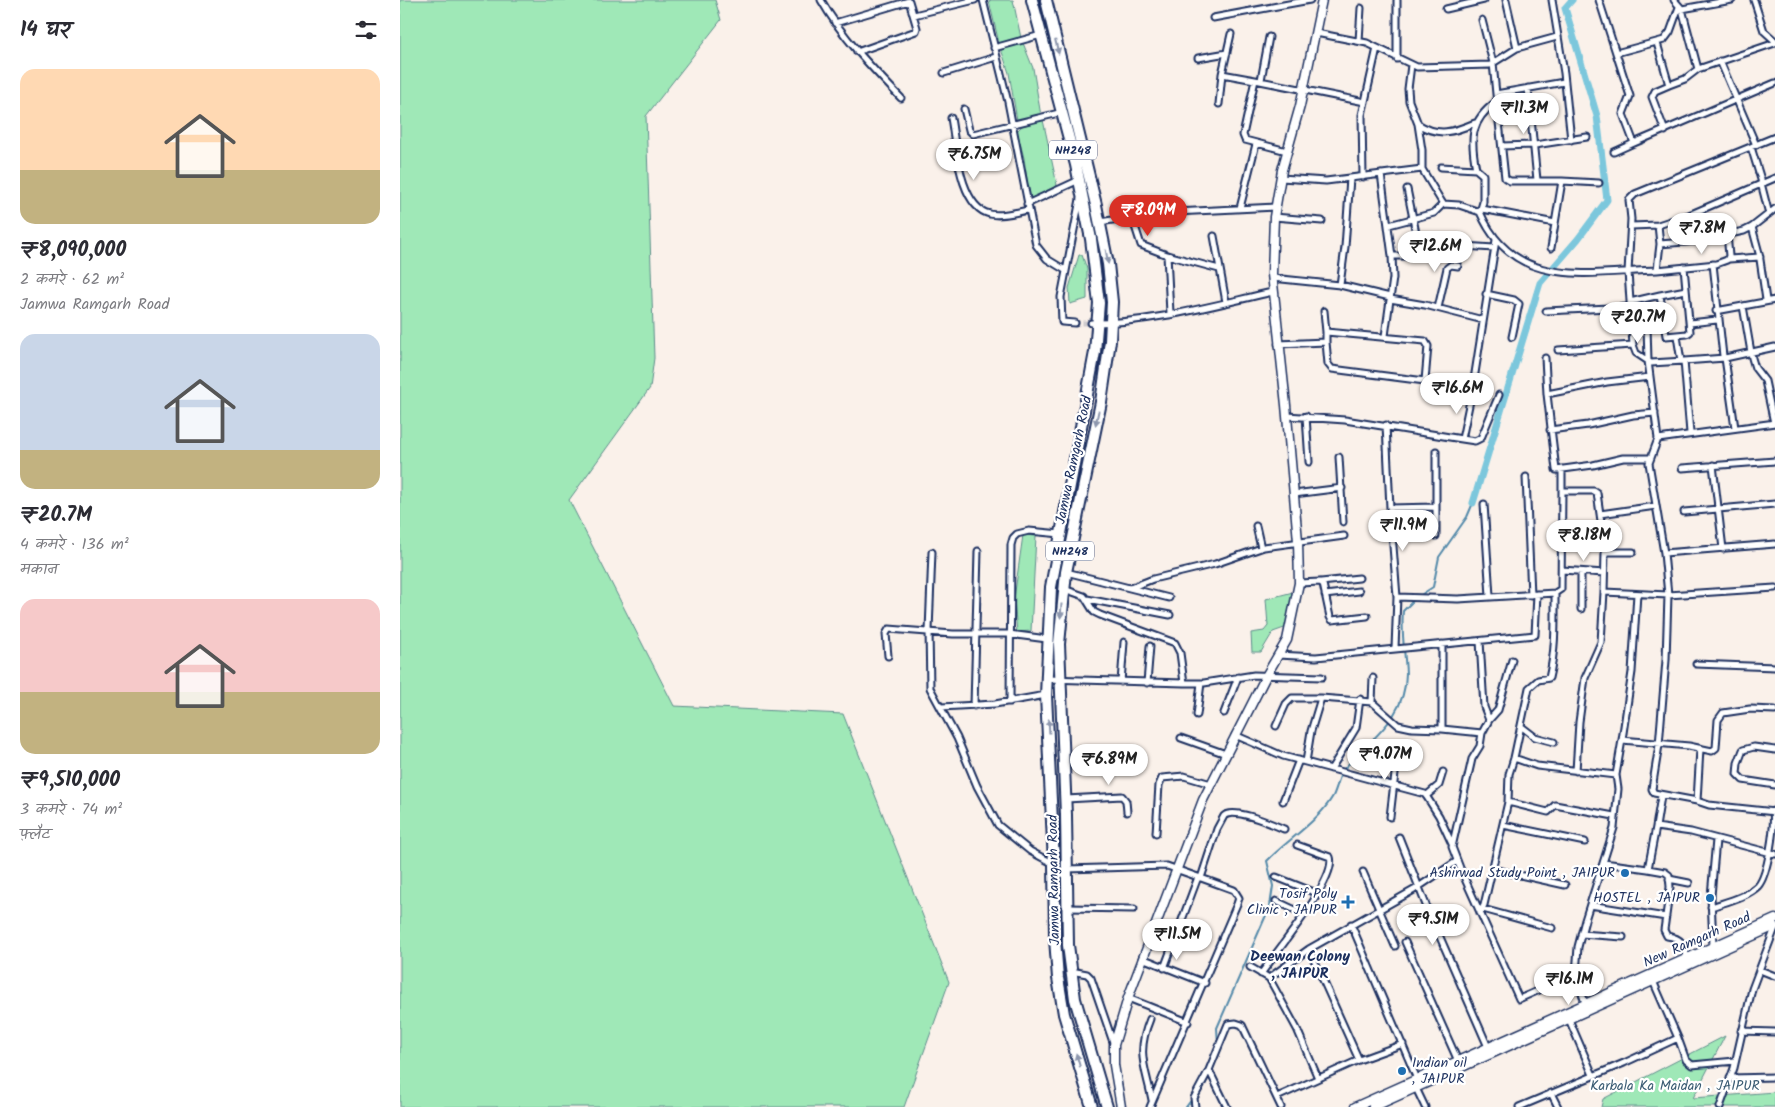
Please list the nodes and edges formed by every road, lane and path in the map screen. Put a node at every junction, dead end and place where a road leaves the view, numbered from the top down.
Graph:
1 (821, 0) edge
2 (909, 0) edge
3 (975, 0) edge
4 (983, 0) edge
5 (1032, 0) edge
6 (1046, 0) edge
7 (1310, 0) edge
8 (1322, 0) edge
9 (1397, 0) edge
10 (1484, 0) edge
11 (1506, 0) edge
12 (1552, 0) edge
13 (1600, 0) edge
14 (1674, 0) edge
15 (1732, 0) edge
16 (1754, 0) edge
17 (1721, 1) edge
18 (1361, 8) dead end
19 (1680, 8) junction
20 (1446, 9) dead end
21 (914, 15) junction
22 (1213, 18) dead end
23 (1482, 20) dead end
24 (835, 23) junction
25 (1316, 33) junction
26 (1231, 34) dead end
27 (1041, 35) junction
28 (1775, 35) edge
29 (1768, 36) junction
30 (1269, 37) dead end
31 (1558, 38) junction
32 (1360, 41) junction
33 (1775, 42) edge
34 (1657, 43) junction
35 (994, 48) junction
36 (1377, 48) junction
37 (1517, 48) junction
38 (857, 52) junction
39 (1227, 53) junction
40 (1616, 53) junction
41 (996, 57) junction
42 (1198, 58) dead end
43 (1397, 59) junction
44 (1720, 61) junction
45 (1493, 63) junction
46 (1411, 65) junction
47 (1698, 69) junction
48 (944, 73) dead end
49 (1222, 74) junction
50 (1258, 80) junction
51 (1564, 82) junction
52 (1775, 83) edge
53 (1669, 85) junction
54 (1528, 88) junction
55 (1304, 90) junction
56 (1496, 94) junction
57 (901, 98) dead end
58 (1737, 100) junction
59 (1365, 102) junction
60 (1496, 102) junction
61 (1219, 104) dead end
62 (964, 109) dead end
63 (1064, 112) junction
64 (951, 118) dead end
65 (1475, 123) junction
66 (1418, 124) junction
67 (1013, 125) junction
68 (1665, 131) junction
69 (1587, 137) dead end
70 (1775, 137) edge
71 (1571, 140) junction
72 (1634, 143) junction
73 (1256, 144) junction
74 (1535, 145) junction
75 (1502, 146) junction
76 (1753, 146) junction
77 (1288, 151) junction
78 (1614, 152) dead end
79 (1441, 167) dead end
80 (1422, 169) junction
81 (1476, 169) junction
82 (1381, 174) junction
83 (1363, 177) junction
84 (1281, 178) junction
85 (1350, 178) junction
86 (1775, 178) edge
87 (1537, 180) junction
88 (1562, 180) junction
89 (1598, 183) dead end
90 (1762, 183) junction
91 (1081, 185) junction
92 (1407, 189) dead end
93 (1444, 204) junction
94 (1028, 207) junction
95 (1276, 207) junction
96 (1240, 208) junction
97 (1481, 211) junction
98 (1773, 212) edge
99 (1132, 217) junction
100 (1274, 217) junction
101 (1413, 218) junction
102 (1322, 221) dead end
103 (1100, 222) junction
104 (1556, 223) junction
105 (1389, 225) junction
106 (1658, 225) junction
107 (1631, 226) junction
108 (1752, 228) junction
109 (1726, 234) junction
110 (1214, 236) dead end
111 (1496, 240) junction
112 (1418, 243) junction
113 (1660, 244) junction
114 (1494, 248) junction
115 (1551, 248) dead end
116 (1167, 255) junction
117 (1392, 256) junction
118 (1760, 257) junction
119 (1729, 259) junction
120 (1713, 264) junction
121 (1458, 266) dead end
122 (1684, 267) junction
123 (1219, 269) junction
124 (1066, 270) junction
125 (1658, 270) junction
126 (1628, 272) junction
127 (1272, 278) junction
128 (1340, 285) junction
129 (1686, 290) junction
130 (1273, 292) junction
131 (1486, 294) junction
132 (1660, 295) junction
133 (1390, 298) junction
134 (1766, 300) junction
135 (1775, 300) edge
136 (1226, 302) junction
137 (1631, 304) junction
138 (1743, 306) junction
139 (1438, 308) junction
140 (1324, 311) dead end
141 (1716, 311) junction
142 (1546, 312) dead end
143 (1170, 313) junction
144 (1483, 320) junction
145 (1717, 320) junction
146 (1074, 323) dead end
147 (1095, 323) junction
148 (1112, 323) junction
149 (1690, 323) junction
150 (1648, 326) dead end
151 (1326, 332) junction
152 (1384, 336) junction
153 (1677, 336) junction
154 (1512, 337) dead end
155 (1326, 342) junction
156 (1278, 344) junction
157 (1634, 345) junction
158 (1775, 347) edge
159 (1558, 350) dead end
160 (1752, 352) junction
161 (1724, 357) junction
162 (1545, 358) dead end
163 (1648, 361) junction
164 (1682, 361) junction
165 (1650, 377) junction
166 (1425, 381) junction
167 (1473, 386) junction
168 (1547, 394) junction
169 (1499, 395) dead end
170 (1655, 413) junction
171 (1287, 416) junction
172 (1306, 416) junction
173 (1775, 423) edge
174 (1386, 425) junction
175 (1735, 428) junction
176 (1550, 430) junction
177 (1690, 433) junction
178 (1462, 439) junction
179 (1658, 439) junction
180 (1436, 451) dead end
181 (1339, 457) dead end
182 (1649, 458) junction
183 (1775, 460) edge
184 (1309, 462) dead end
185 (1713, 465) junction
186 (1562, 468) junction
187 (1682, 468) dead end
188 (1526, 477) dead end
189 (1342, 488) junction
190 (1562, 491) junction
191 (1294, 494) junction
192 (1484, 504) dead end
193 (1775, 504) edge
194 (1656, 506) junction
195 (1436, 507) junction
196 (1390, 508) junction
197 (1718, 508) junction
198 (1684, 512) dead end
199 (1600, 514) junction
200 (1344, 522) dead end
201 (1256, 526) dead end
202 (1060, 534) junction
203 (1344, 536) dead end
204 (1436, 536) dead end
205 (1298, 541) junction
206 (1775, 544) edge
207 (1261, 548) junction
208 (1722, 549) junction
209 (978, 551) dead end
210 (932, 552) dead end
211 (1605, 552) junction
212 (1633, 552) dead end
213 (1664, 553) junction
214 (1562, 570) junction
215 (1066, 572) junction
216 (1581, 572) junction
217 (1604, 573) junction
218 (1359, 578) dead end
219 (1321, 582) junction
220 (1299, 583) junction
221 (1130, 588) junction
222 (1775, 588) edge
223 (1063, 589) junction
224 (1359, 591) dead end
225 (1604, 592) junction
226 (1555, 593) junction
227 (1537, 594) junction
228 (1637, 594) junction
229 (1325, 595) junction
230 (1531, 595) junction
231 (1668, 595) junction
232 (1490, 596) junction
233 (1397, 597) junction
234 (1169, 598) dead end
235 (1087, 599) junction
236 (1581, 608) dead end
237 (1170, 615) dead end
238 (1367, 616) dead end
239 (928, 631) junction
240 (975, 634) junction
241 (1009, 634) junction
242 (1047, 639) junction
243 (1480, 641) junction
244 (1124, 642) dead end
245 (1442, 644) junction
246 (1150, 646) dead end
247 (1397, 648) junction
248 (1278, 655) junction
249 (888, 656) dead end
250 (1512, 660) dead end
251 (1696, 664) dead end
252 (1775, 667) edge
253 (1266, 676) junction
254 (1238, 677) junction
255 (1322, 677) dead end
256 (1373, 678) dead end
257 (1047, 679) junction
258 (1060, 680) junction
259 (1121, 682) junction
260 (1147, 683) junction
261 (1202, 683) junction
262 (1184, 684) junction
263 (1046, 695) junction
264 (1321, 698) junction
265 (1360, 699) junction
266 (1010, 702) junction
267 (1372, 702) junction
268 (974, 706) junction
269 (941, 707) junction
270 (1775, 710) edge
271 (1224, 713) dead end
272 (1197, 715) dead end
273 (1489, 720) junction
274 (1276, 726) dead end
275 (1522, 727) junction
276 (1442, 729) junction
277 (1482, 733) junction
278 (1235, 735) junction
279 (1180, 738) dead end
280 (1622, 740) junction
281 (1554, 742) dead end
282 (1659, 745) junction
283 (1398, 748) dead end
284 (1700, 749) junction
285 (1775, 750) edge
286 (1226, 754) junction
287 (1514, 758) junction
288 (1299, 760) junction
289 (1306, 762) junction
290 (1332, 769) junction
291 (1576, 771) junction
292 (1444, 772) dead end
293 (1616, 775) junction
294 (1211, 784) junction
295 (1775, 784) edge
296 (1395, 785) junction
297 (1426, 796) junction
298 (1661, 796) junction
299 (1066, 798) junction
300 (1284, 801) dead end
301 (1697, 801) junction
302 (1508, 802) junction
303 (1128, 812) dead end
304 (1774, 812) edge
305 (1614, 816) junction
306 (1390, 817) dead end
307 (1503, 825) junction
308 (1656, 827) junction
309 (1284, 829) dead end
310 (1156, 833) dead end
311 (1399, 837) dead end
312 (1716, 840) junction
313 (1585, 842) dead end
314 (1452, 844) junction
315 (1297, 845) dead end
316 (1772, 854) edge
317 (1457, 861) junction
318 (1604, 863) junction
319 (1054, 864) junction
320 (1648, 868) junction
321 (1067, 869) junction
322 (1178, 869) junction
323 (1492, 869) junction
324 (1363, 872) dead end
325 (1276, 877) dead end
326 (1200, 878) junction
327 (1669, 879) junction
328 (1689, 882) dead end
329 (1565, 885) dead end
330 (1419, 886) junction
331 (1319, 894) junction
332 (1276, 901) dead end
333 (1590, 905) junction
334 (1380, 907) junction
335 (1711, 907) junction
336 (1067, 908) junction
337 (1134, 909) dead end
338 (1481, 911) junction
339 (1304, 914) junction
340 (1666, 917) junction
341 (1775, 919) edge
342 (1351, 924) junction
343 (1775, 927) edge
344 (1552, 928) dead end
345 (1581, 934) junction
346 (1623, 937) dead end
347 (1405, 942) dead end
348 (1395, 946) dead end
349 (1713, 946) junction
350 (1309, 949) junction
351 (1142, 958) junction
352 (1687, 958) junction
353 (1250, 967) dead end
354 (1164, 968) junction
355 (1071, 970) junction
356 (1760, 970) junction
357 (1262, 974) junction
358 (1576, 974) junction
359 (1775, 976) edge
360 (1269, 978) junction
361 (1653, 981) junction
362 (1204, 983) junction
363 (1128, 998) junction
364 (1585, 1003) junction
365 (1567, 1015) junction
366 (1150, 1019) dead end
367 (1188, 1022) junction
368 (1741, 1032) junction
369 (1775, 1032) edge
370 (1678, 1038) junction
371 (1403, 1044) junction
372 (1114, 1045) junction
373 (1488, 1047) junction
374 (1359, 1060) junction
375 (1458, 1061) junction
376 (1735, 1061) junction
377 (1209, 1070) junction
378 (1593, 1075) junction
379 (1775, 1077) edge
380 (1318, 1078) junction
381 (1730, 1078) junction
382 (1415, 1083) junction
383 (1551, 1093) junction
384 (1277, 1097) junction
385 (1151, 1104) edge
386 (1092, 1107) edge
387 (1107, 1107) edge
388 (1121, 1107) edge
389 (1195, 1107) edge
390 (1227, 1107) edge
391 (1281, 1107) edge
392 (1355, 1107) edge
393 (1373, 1107) edge
394 (1424, 1107) edge
395 (1520, 1107) edge
396 (1558, 1107) edge
397 (1720, 1107) edge

1 - 24 street
2 - 21 street
2 - 24 street
3 - 21 street
4 - 35 street
5 - 27 highway, Jamwa Ramgarh Road / NH248
6 -> 103 highway, Jamwa Ramgarh Road / NH248
7 - 22 street
8 - 25 street
9 - 43 street
10 - 20 street
11 - 37 street
12 - 31 street
13 - 40 street
14 - 19 street
15 - 17 street
16 - 29 street
17 - 19 street
18 - 32 street
19 - 34 street
19 - 47 street
21 - 38 street
23 - 45 street
24 - 38 street
25 - 32 street
25 - 55 street
26 - 39 street
27 - 35 street
27 - 63 highway, Jamwa Ramgarh Road / NH248
28 - 29 street
29 - 33 street
30 - 50 street
31 - 37 street
31 - 51 street
32 - 36 street
33 - 44 street
34 - 40 street
34 - 53 street
35 - 41 street
36 - 43 street
36 - 59 street
37 - 45 street
38 - 57 street
39 - 42 street
39 - 49 street
40 - 72 street
41 - 48 street
41 - 67 street
43 - 46 street
44 - 47 street
44 - 58 street
45 - 46 street
45 - 56 street
46 - 66 street
47 - 53 street
49 - 50 street
49 - 61 street
50 - 55 street
50 - 73 street
51 - 54 street
51 - 71 street
52 - 58 street
53 - 68 street
54 - 56 street
54 - 74 street
55 - 59 street
55 - 77 street
56 - 60 street
58 - 68 street
58 - 76 street
59 - 83 street
60 - 65 street
60 - 75 street
62 - 67 street
63 - 67 street
63 - 91 highway, Jamwa Ramgarh Road / NH248
64 - 94 street
65 - 66 street
65 - 81 street
66 - 80 street
67 - 94 street
68 - 72 street
69 - 71 street
70 - 76 street
71 - 74 street
72 - 78 street
73 - 77 street
73 - 96 street
74 - 75 street
74 - 87 street
75 - 87 street
76 - 90 street
76 - 107 street
77 - 84 street
79 - 81 street
80 - 82 street
80 - 93 street
81 - 97 street
82 - 83 street
82 - 105 street
83 - 85 street
84 - 85 street
84 - 95 street
85 - 128 street
86 - 90 street
87 - 88 street
88 - 89 street
88 - 104 street
90 - 98 street
90 - 106 street
91 - 94 street
91 - 124 street
91 - 147 highway, Jamwa Ramgarh Road / NH248
92 - 101 street
93 - 97 street
93 - 101 street
94 - 124 street
95 - 96 street
95 - 100 street
96 - 99 street
97 - 104 street
97 - 111 street
98 - 108 street
99 - 103 street
99 - 116 street
100 - 102 street
100 - 127 street
101 - 105 street
101 - 112 street
103 -> 148 highway, Jamwa Ramgarh Road / NH248
104 - 115 street
105 - 117 street
106 - 107 street
106 - 113 street
107 - 126 street
108 - 109 street
108 - 118 street
109 - 113 street
109 - 119 street
110 - 123 street
111 - 114 street
111 - 126 street
112 - 114 street
112 - 117 street
113 - 125 street
114 - 131 street
116 - 123 street
116 - 143 street
117 - 133 street
118 - 119 street
118 - 134 street
119 - 120 street
120 - 122 street
120 - 141 street
121 - 139 street
122 - 125 street
122 - 129 street
123 - 136 street
124 - 146 street
125 - 126 street
126 - 137 street
127 - 128 street
127 - 130 street
128 - 133 street
129 - 132 street
129 - 149 street
130 - 136 street
130 - 156 street
131 - 144 street
131 - 154 street
132 - 137 street
132 - 153 street
133 - 139 street
133 - 152 street
134 - 135 street
134 - 138 street
136 - 143 street
137 - 142 street
137 - 157 street
138 - 141 street
138 - 160 street
139 - 144 street
140 - 151 street
141 - 145 street
143 - 148 street
144 - 167 street
145 - 149 street
145 - 161 street
147 - 148 street
147 - 202 highway, Jamwa Ramgarh Road / NH248
148 -> 215 highway, Jamwa Ramgarh Road / NH248
149 - 153 street
150 - 163 street
151 - 152 street
151 - 155 street
152 - 166 street
153 - 164 street
155 - 156 street
155 - 166 street
156 - 171 street
157 - 159 street
157 - 163 street
158 - 160 street
160 - 161 street
160 - 173 street
161 - 164 street
161 - 175 street
162 - 168 street
163 - 164 street
163 - 165 street
164 - 177 street
165 - 168 street
165 - 170 street
166 - 167 street
167 - 178 street
168 - 176 street
169 - 178 street
170 - 176 street
170 - 179 street
171 - 172 street
171 - 191 street
172 - 174 street
172 - 184 street
173 - 175 street
174 - 178 street
174 - 196 street
175 - 177 street
176 - 186 street
177 - 179 street
179 - 182 street
180 - 195 street
181 - 189 street
182 - 186 street
182 - 194 street
183 - 185 street
185 - 187 street
185 - 197 street
186 - 190 street
188 - 230 street
189 - 191 street
189 - 200 street
190 - 199 street
190 - 214 street
191 - 205 street
192 - 232 street
193 - 197 street
194 - 199 street
194 - 213 street
195 - 196 street
195 - 204 street
196 - 233 street
197 - 198 street
197 - 208 street
199 - 211 street
201 - 207 street
202 - 241 street
202 - 242 highway, Jamwa Ramgarh Road / NH248
203 - 205 street
205 - 207 street
205 - 220 street
206 - 208 street
207 - 221 street
208 - 213 street
209 - 240 street
210 - 239 street
211 - 212 street
211 - 217 street
213 - 231 street
214 - 216 street
214 - 226 street
215 - 221 street
215 - 223 highway, Jamwa Ramgarh Road / NH248
216 - 217 street
216 - 236 street
217 - 225 street
218 - 219 street
219 - 220 street
219 - 229 street
220 - 248 street
221 - 234 street
222 - 231 street
223 - 235 street
223 -> 258 highway, Jamwa Ramgarh Road / NH248
224 - 229 street
225 - 228 street
225 - 291 street
226 - 227 street
226 - 275 street
227 - 230 street
227 - 243 street
228 - 231 street
228 - 280 street
229 - 238 street
230 - 232 street
231 - 282 street
232 - 233 street
233 - 247 street
235 - 237 street
235 - 262 street
239 - 240 street
239 - 249 street
239 - 269 street
240 - 241 street
240 - 268 street
241 - 242 street
241 - 266 street
242 - 257 highway, Jamwa Ramgarh Road / NH248
243 - 245 street
243 - 273 street
244 - 259 street
245 - 247 street
245 - 276 street
246 - 260 street
247 - 248 street
248 - 253 street
250 - 273 street
251 - 252 street
253 - 254 street
253 - 255 street
253 - 278 street
254 - 261 street
254 - 271 street
256 - 267 street
257 - 258 street
257 - 263 highway, Jamwa Ramgarh Road / NH248
258 - 259 street
258 - 299 highway, Jamwa Ramgarh Road / NH248
259 - 260 street
260 - 262 street
261 - 262 street
261 - 272 street
263 - 266 street
319 -> 263 highway, Jamwa Ramgarh Road / NH248
264 - 265 street
264 - 274 street
264 - 289 street
265 - 267 street
265 - 290 street
266 - 268 street
267 - 276 street
268 - 269 street
269 - 319 street
270 - 284 street
273 - 277 street
275 - 281 street
275 - 287 street
276 - 277 street
277 - 314 street
278 - 286 street
278 - 288 street
279 - 286 street
280 - 282 street
280 - 293 street
282 - 284 street
282 - 298 street
283 - 296 street
284 - 301 street
285 - 295 street
286 - 294 street
287 - 291 street
287 - 302 street
288 - 289 street
288 - 300 street
289 - 290 street
290 - 296 street
291 - 293 street
292 - 297 street
293 - 305 street
294 - 310 street
294 - 322 street
296 - 297 street
296 - 306 street
297 - 314 street
298 - 301 street
298 - 308 street
299 - 303 street
299 - 321 highway, Jamwa Ramgarh Road / NH248
301 - 304 street
302 - 305 street
302 - 307 street
304 - 316 street
305 - 318 street
307 - 313 street
307 - 323 street
308 - 312 street
308 - 320 street
309 - 326 street
311 - 330 street
312 - 316 street
312 - 335 street
314 - 317 street
315 - 331 street
316 - 335 street
317 - 330 street
317 - 338 street
318 - 320 street
318 - 333 street
386 -> 319 highway, Jamwa Ramgarh Road / NH248
320 - 327 street
321 - 322 street
321 - 336 highway, Jamwa Ramgarh Road / NH248
322 - 326 street
322 - 351 street
323 - 329 street
323 - 338 street
324 - 334 street
325 - 331 street
326 - 354 street
326 - 362 street
327 - 328 street
327 - 340 street
330 - 334 street
330 - 373 street
331 - 339 street
332 - 339 street
333 - 340 street
333 - 345 street
334 - 342 street
334 - 348 street
335 - 349 street
336 - 337 street
336 - 355 highway, Jamwa Ramgarh Road / NH248
338 - 344 street
338 - 358 street
339 - 357 street
340 - 352 street
341 - 349 street, New Ramgarh Road
342 - 350 street
342 - 371 street
343 - 356 street
343 - 361 street, New Ramgarh Road
345 - 346 street
345 - 358 street
347 - 375 street
349 - 352 street, New Ramgarh Road
350 - 360 street
350 - 374 street
351 - 354 street
351 - 363 street
352 - 364 street, New Ramgarh Road
353 - 357 street
354 - 362 street
355 - 372 street
355 - 387 highway, Jamwa Ramgarh Road / NH248
356 - 359 street
356 - 368 street
357 - 360 street
358 - 364 street
360 - 380 street
361 - 365 street, New Ramgarh Road
361 - 370 street
362 - 367 street
363 - 367 street
363 - 372 street
364 - 365 street, New Ramgarh Road
365 - 373 street, New Ramgarh Road
365 - 378 street
365 - 382 street, New Ramgarh Road
366 - 385 street
367 - 385 street
368 - 369 street
368 - 376 street
370 - 376 street
370 - 378 street
371 - 374 street
371 - 382 street
372 - 388 street
373 - 375 street, New Ramgarh Road
374 - 380 street
375 - 382 street, New Ramgarh Road
376 - 381 street
377 - 384 street
377 - 389 street
377 - 390 street
378 - 383 street
379 - 381 street
380 - 384 street
381 - 397 street
382 - 392 street, New Ramgarh Road
382 - 393 street, New Ramgarh Road
382 - 394 street
383 - 395 street
383 - 396 street
384 - 391 street

